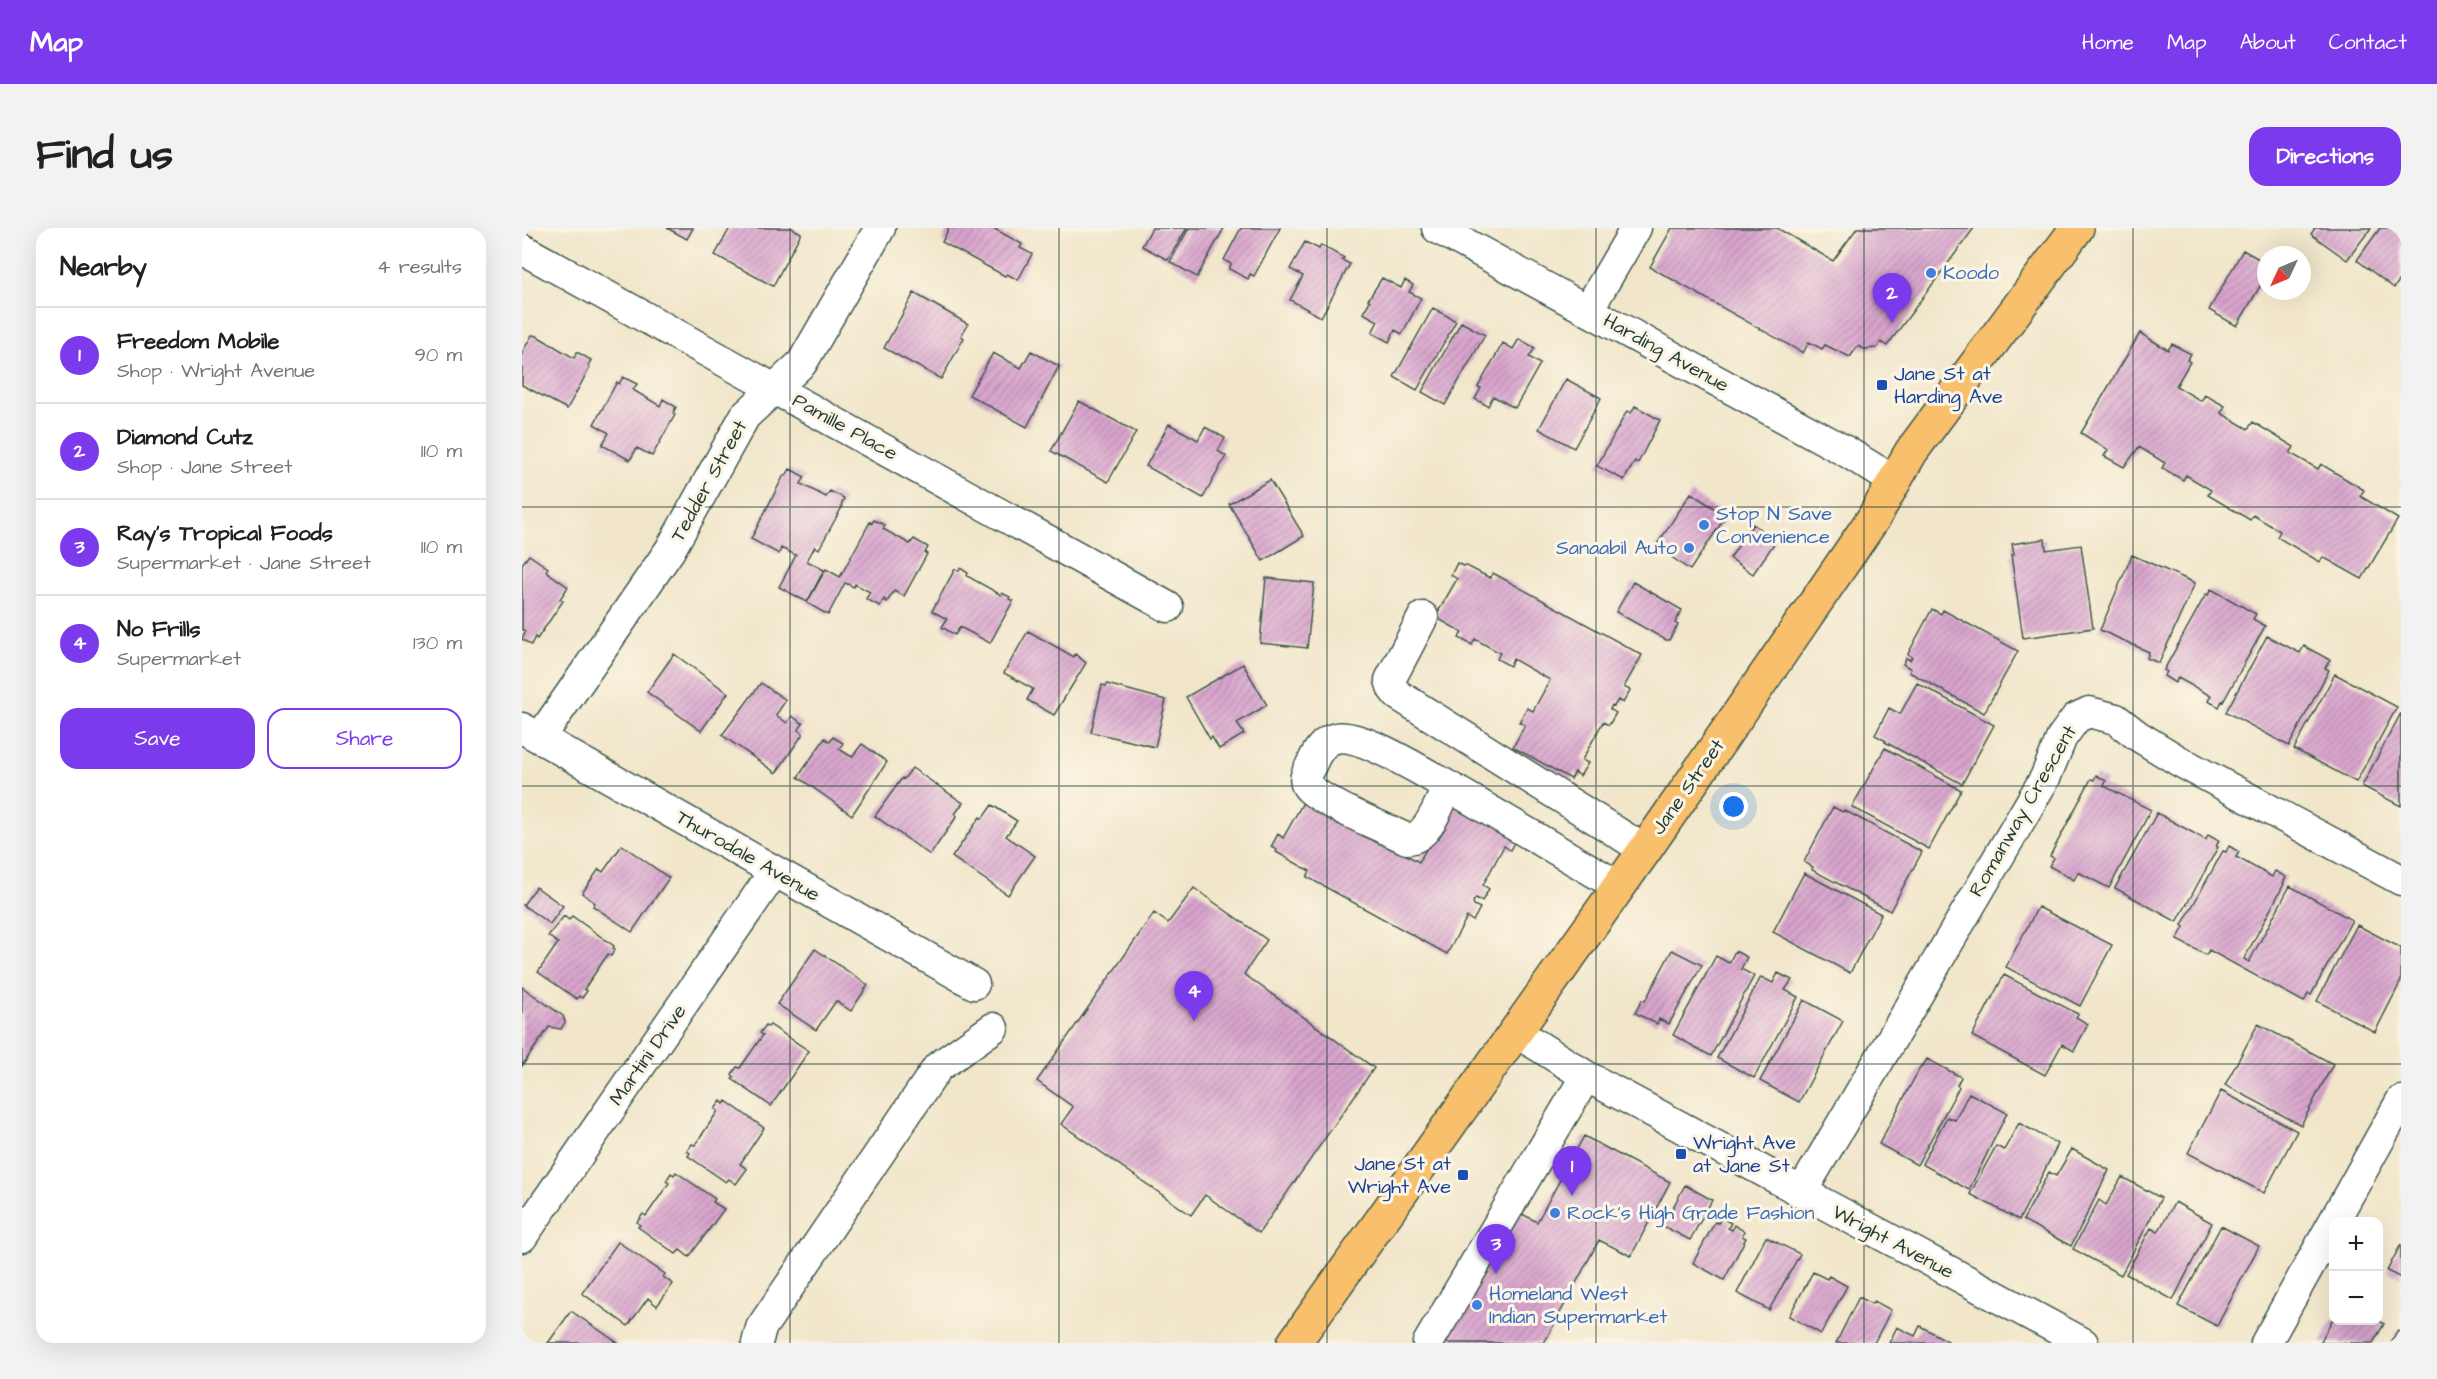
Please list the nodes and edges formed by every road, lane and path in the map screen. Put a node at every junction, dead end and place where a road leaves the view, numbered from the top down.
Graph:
1 (880, 228) edge
2 (1437, 228) edge
3 (1636, 228) edge
4 (2076, 228) edge
5 (522, 249) edge
6 (1588, 310) junction
7 (773, 388) junction
8 (1894, 481) junction
9 (1168, 606) dead end
10 (1423, 617) dead end
11 (531, 733) edge
12 (1448, 786) dead end
13 (1644, 850) junction
14 (774, 872) junction
15 (2401, 880) edge
16 (1618, 886) junction
17 (974, 984) dead end
18 (993, 1028) dead end
19 (1516, 1032) junction
20 (1586, 1076) junction
21 (2401, 1101) edge
22 (1801, 1194) junction
23 (522, 1237) edge
24 (1298, 1342) edge
25 (757, 1343) edge
26 (1428, 1343) edge
27 (2083, 1343) edge
28 (2266, 1343) edge

1 - 7 street, Tedder Street
2 - 6 street, Harding Avenue
3 - 6 street
4 - 8 main road, Jane Street
5 - 7 street, Pamille Place
6 - 8 street, Harding Avenue
7 - 9 street, Pamille Place
7 - 11 street, Tedder Street
8 - 13 main road, Jane Street
10 - 13 street
11 - 14 street, Thurodale Avenue
12 - 16 street
13 - 16 main road, Jane Street
14 - 17 street, Thurodale Avenue
14 - 23 street, Martini Drive
15 - 22 street, Romanway Crescent
16 - 19 main road, Jane Street
18 - 25 street
19 - 20 street, Wright Avenue
19 - 24 main road, Jane Street
20 - 22 street, Wright Avenue
20 - 26 street
21 - 28 street
22 - 27 street, Wright Avenue

